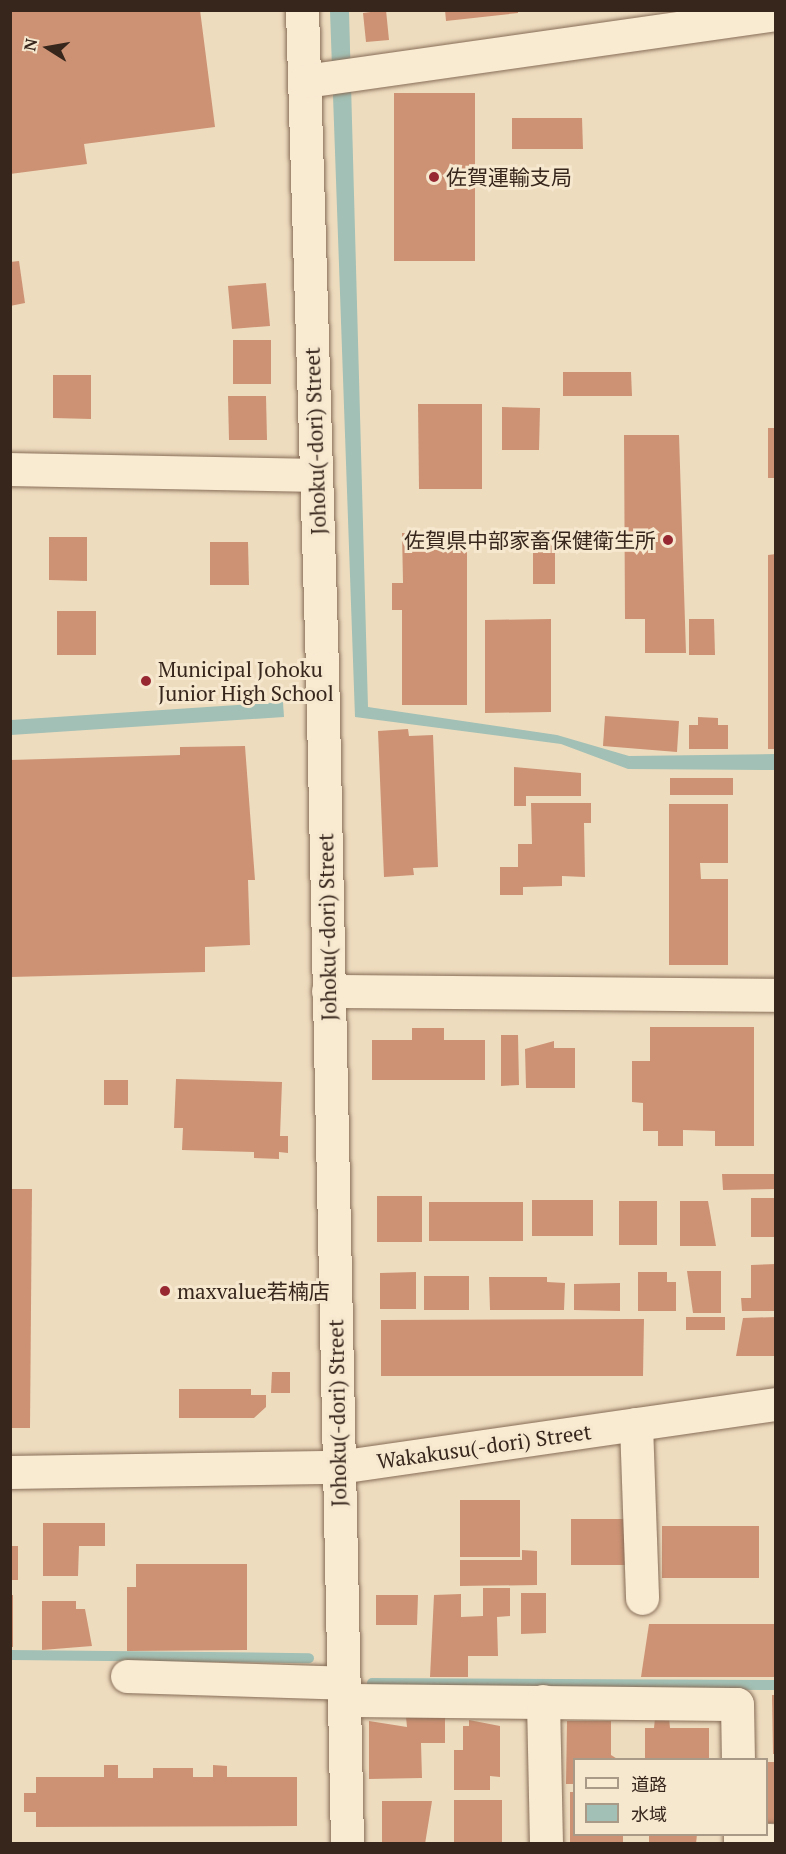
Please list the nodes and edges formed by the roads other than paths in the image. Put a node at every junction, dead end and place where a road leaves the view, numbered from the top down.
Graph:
1 (302, 10) edge
2 (776, 14) edge
3 (316, 79) junction
4 (10, 469) edge
5 (316, 475) junction
6 (328, 991) junction
7 (776, 995) edge
8 (776, 1404) edge
9 (636, 1424) junction
10 (338, 1467) junction
11 (10, 1472) edge
12 (642, 1598) dead end
13 (127, 1676) dead end
14 (344, 1691) junction
15 (543, 1701) junction
16 (738, 1758) edge
17 (740, 1836) edge
18 (776, 1840) edge
19 (347, 1844) edge
20 (546, 1844) edge

1 - 3 street, Johoku(-dori) Street
2 - 3 street
3 - 5 street, Johoku(-dori) Street
4 - 5 street
5 - 6 street, Johoku(-dori) Street
6 - 7 street
6 - 10 street, Johoku(-dori) Street
8 - 9 street, Wakakusu(-dori) Street
9 - 10 street, Wakakusu(-dori) Street
9 - 12 street
10 - 11 street, Wakakusu(-dori) Street
10 - 14 street, Johoku(-dori) Street
13 - 14 street
14 - 15 street
14 - 19 street, Johoku(-dori) Street
15 - 16 street
15 - 20 street
17 - 18 street

